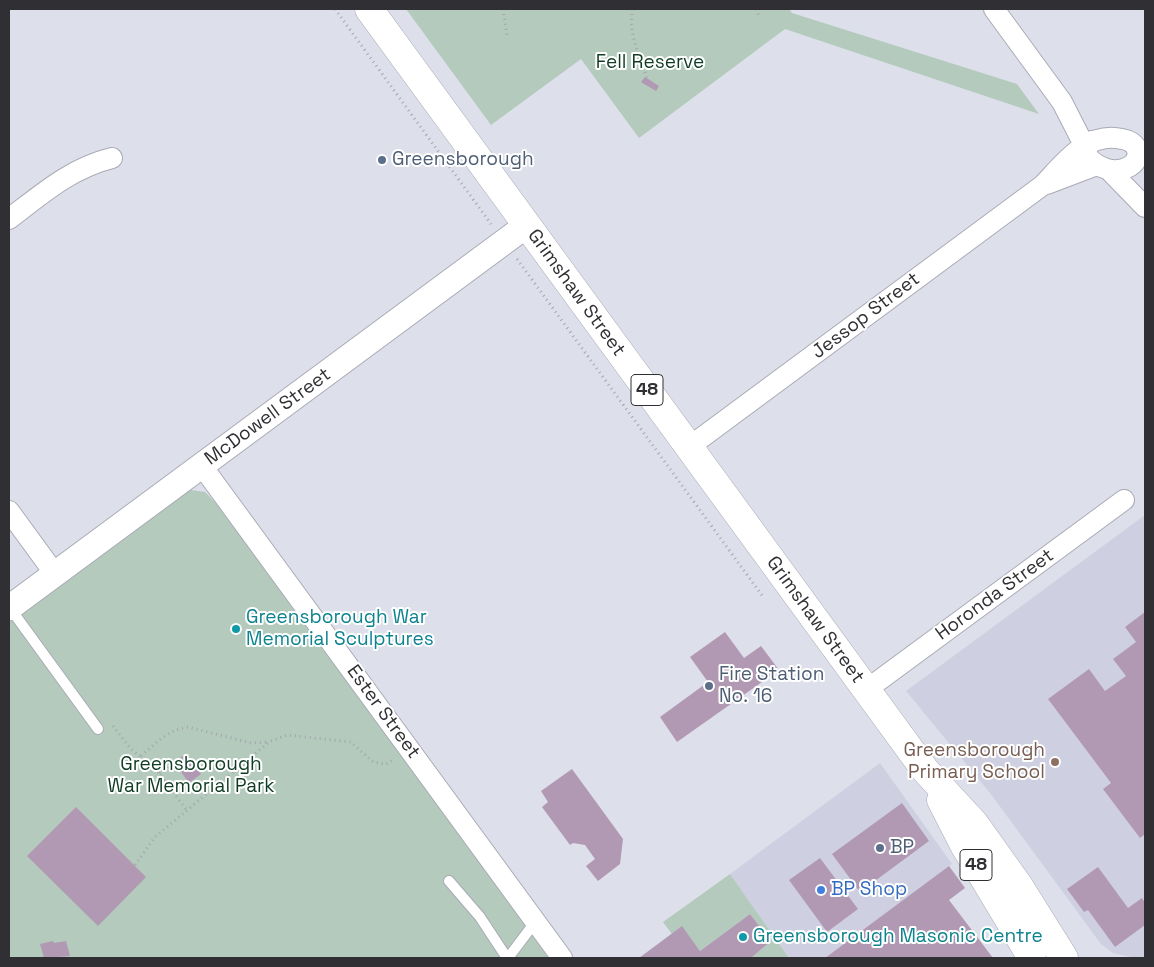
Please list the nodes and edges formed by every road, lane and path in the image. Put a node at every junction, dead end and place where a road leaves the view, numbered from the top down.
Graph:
1 (334, 9) edge
2 (369, 9) edge
3 (503, 9) edge
4 (633, 9) edge
5 (756, 9) edge
6 (994, 9) edge
7 (759, 16) dead end
8 (507, 35) dead end
9 (647, 78) dead end
10 (1145, 137) edge
11 (1099, 150) junction
12 (112, 158) dead end
13 (1137, 161) edge
14 (1145, 196) edge
15 (1145, 207) edge
16 (9, 219) edge
17 (527, 225) junction
18 (505, 242) junction
19 (689, 447) junction
20 (202, 466) junction
21 (1124, 500) dead end
22 (9, 511) edge
23 (55, 574) junction
24 (764, 598) dead end
25 (9, 607) edge
26 (866, 690) junction
27 (110, 721) dead end
28 (98, 729) dead end
29 (269, 742) junction
30 (411, 751) junction
31 (141, 756) junction
32 (175, 763) dead end
33 (925, 770) junction
34 (160, 774) junction
35 (189, 782) dead end
36 (174, 793) junction
37 (188, 812) junction
38 (134, 865) dead end
39 (449, 881) dead end
40 (536, 922) junction
41 (1043, 926) junction
42 (507, 958) edge
43 (562, 958) edge
44 (1032, 958) edge
45 (1064, 958) edge
46 (1080, 958) edge

1 - 18 path
2 - 17 main road, Grimshaw Street / 48
3 - 8 path
4 - 9 path
5 - 7 path
6 - 11 street
10 - 11 street, Jessop Street
11 - 13 street
11 - 13 street
11 - 15 street
11 - 19 street, Jessop Street
12 - 16 street
13 - 14 street
17 - 18 street, McDowell Street
17 - 19 main road, Grimshaw Street / 48
18 - 20 street, McDowell Street
18 - 24 path
19 - 26 main road, Grimshaw Street / 48
20 - 23 street, McDowell Street
20 - 30 street, Ester Street
21 - 26 street, Horonda Street
22 - 23 street
23 - 25 street, McDowell Street
25 - 28 lane
26 - 33 main road, Grimshaw Street / 48
27 - 31 path
29 - 30 path
29 - 31 path
29 - 37 path
30 - 40 street, Ester Street
31 - 34 path
32 - 34 path
33 - 41 main road, Grimshaw Street / 48
33 - 44 main road, Grimshaw Street / 48
34 - 36 path
35 - 36 path
36 - 37 path
37 - 38 path
39 - 42 lane
40 - 42 lane
40 - 43 street, Ester Street
41 - 45 main road, Grimshaw Street / 48
41 - 46 main road

